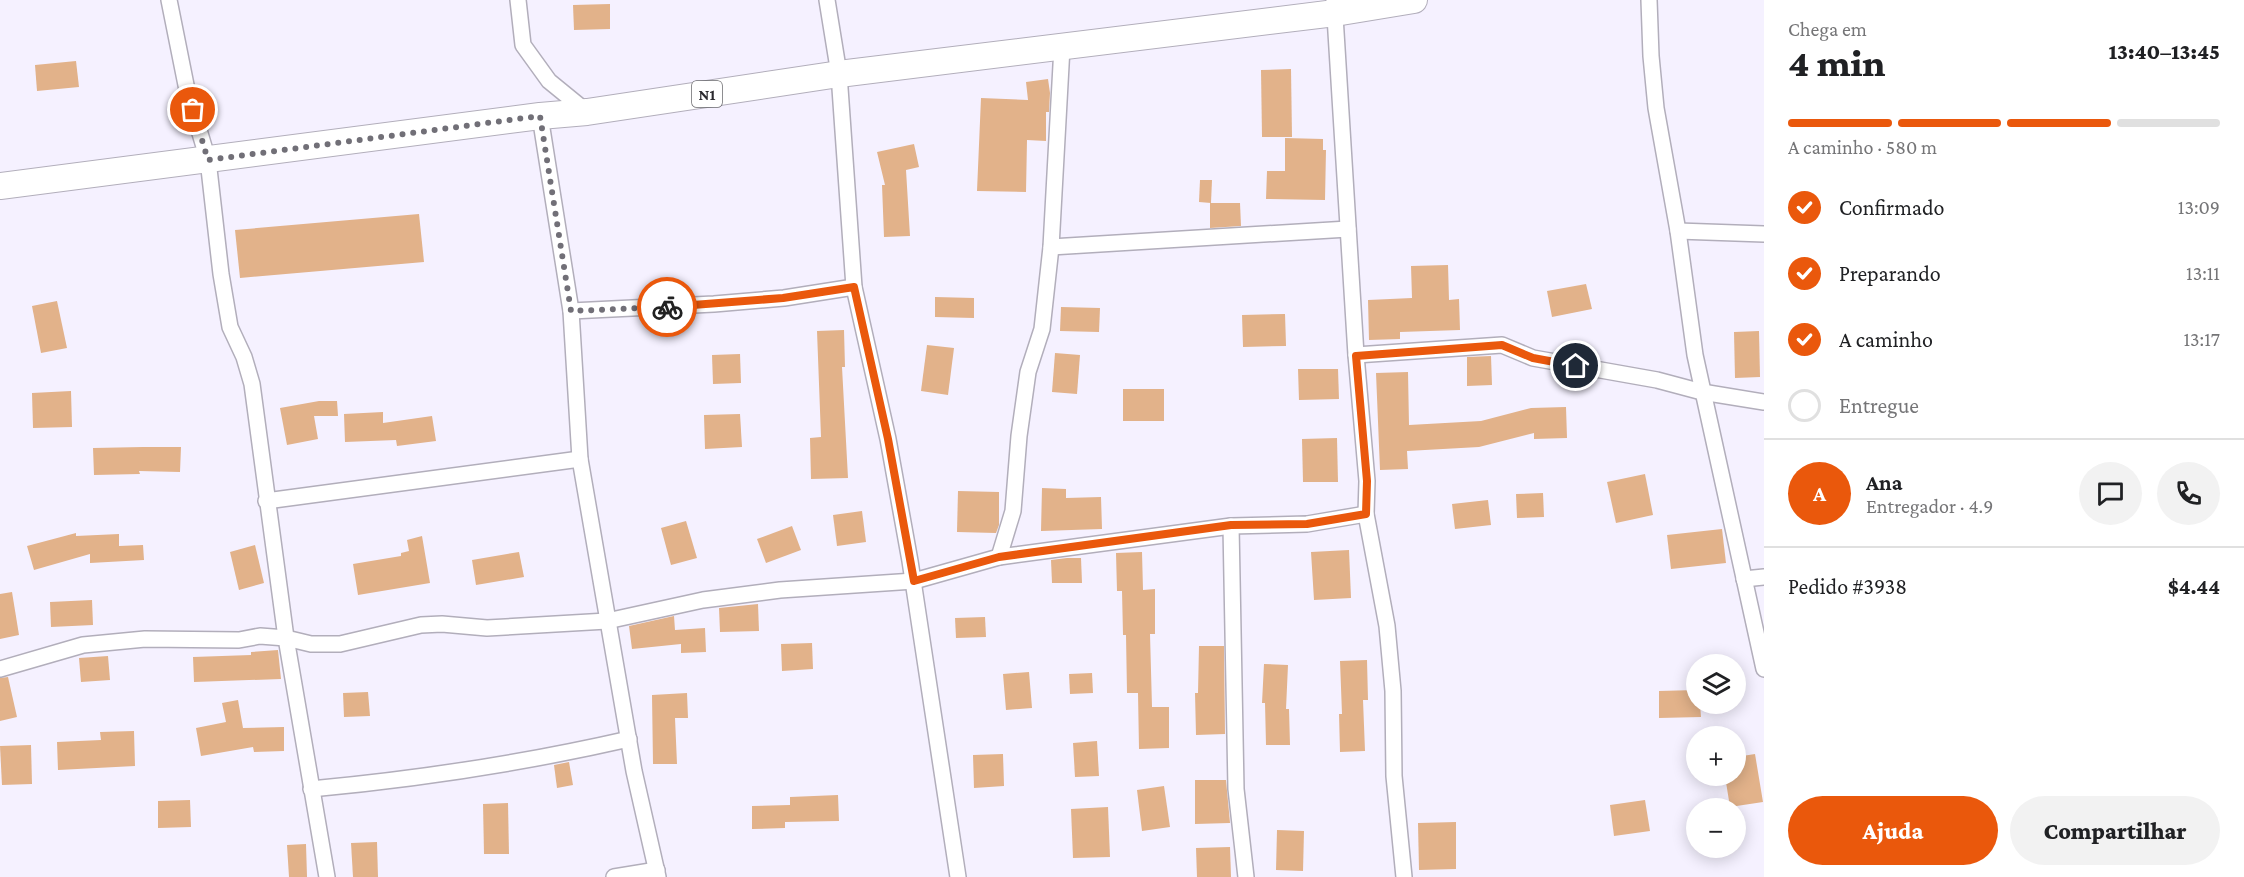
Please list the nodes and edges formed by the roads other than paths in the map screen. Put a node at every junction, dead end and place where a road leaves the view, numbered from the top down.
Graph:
1 (169, 0) edge
2 (518, 0) edge
3 (827, 0) edge
4 (1414, 0) edge
5 (1649, 0) edge
6 (1335, 6) edge
7 (1062, 47) junction
8 (839, 74) junction
9 (587, 112) junction
10 (540, 116) junction
11 (208, 160) junction
12 (0, 186) edge
13 (1348, 229) junction
14 (1678, 231) junction
15 (1764, 234) edge
16 (1051, 247) junction
17 (854, 287) junction
18 (571, 311) junction
19 (1356, 356) junction
20 (1702, 392) junction
21 (1764, 402) edge
22 (580, 459) junction
23 (266, 501) junction
24 (1366, 514) junction
25 (1231, 525) junction
26 (999, 557) junction
27 (1764, 578) edge
28 (1744, 579) junction
29 (914, 581) junction
30 (607, 621) junction
31 (286, 638) junction
32 (0, 669) edge
33 (1764, 669) edge
34 (629, 739) junction
35 (311, 789) junction
36 (658, 874) edge
37 (327, 877) edge
38 (614, 877) edge
39 (958, 877) edge
40 (1246, 877) edge
41 (1404, 877) edge

1 - 11 street
2 - 9 street
3 - 8 street
4 - 6 main road, N1
5 - 14 street
6 - 7 main road, N1
6 - 13 street
7 - 8 main road, N1
7 - 16 street
8 - 9 main road, N1
8 - 17 street
9 - 10 main road, N1
10 - 11 main road, N1
10 - 18 street
11 - 12 main road, N1
11 - 23 street
13 - 16 street
13 - 19 street
14 - 15 street
14 - 20 street
16 - 26 street
17 - 18 street
17 - 29 street
18 - 22 street
19 - 20 street
19 - 24 street
20 - 21 street
20 - 28 street
22 - 23 street
22 - 30 street
23 - 31 street
24 - 25 street
24 - 41 street
25 - 26 street
25 - 40 street
26 - 29 street
27 - 28 street
28 - 33 street
29 - 30 street
29 - 39 street
30 - 31 street
30 - 34 street
31 - 32 street
31 - 35 street
34 - 35 street
34 - 36 street
35 - 37 street
36 - 38 street

